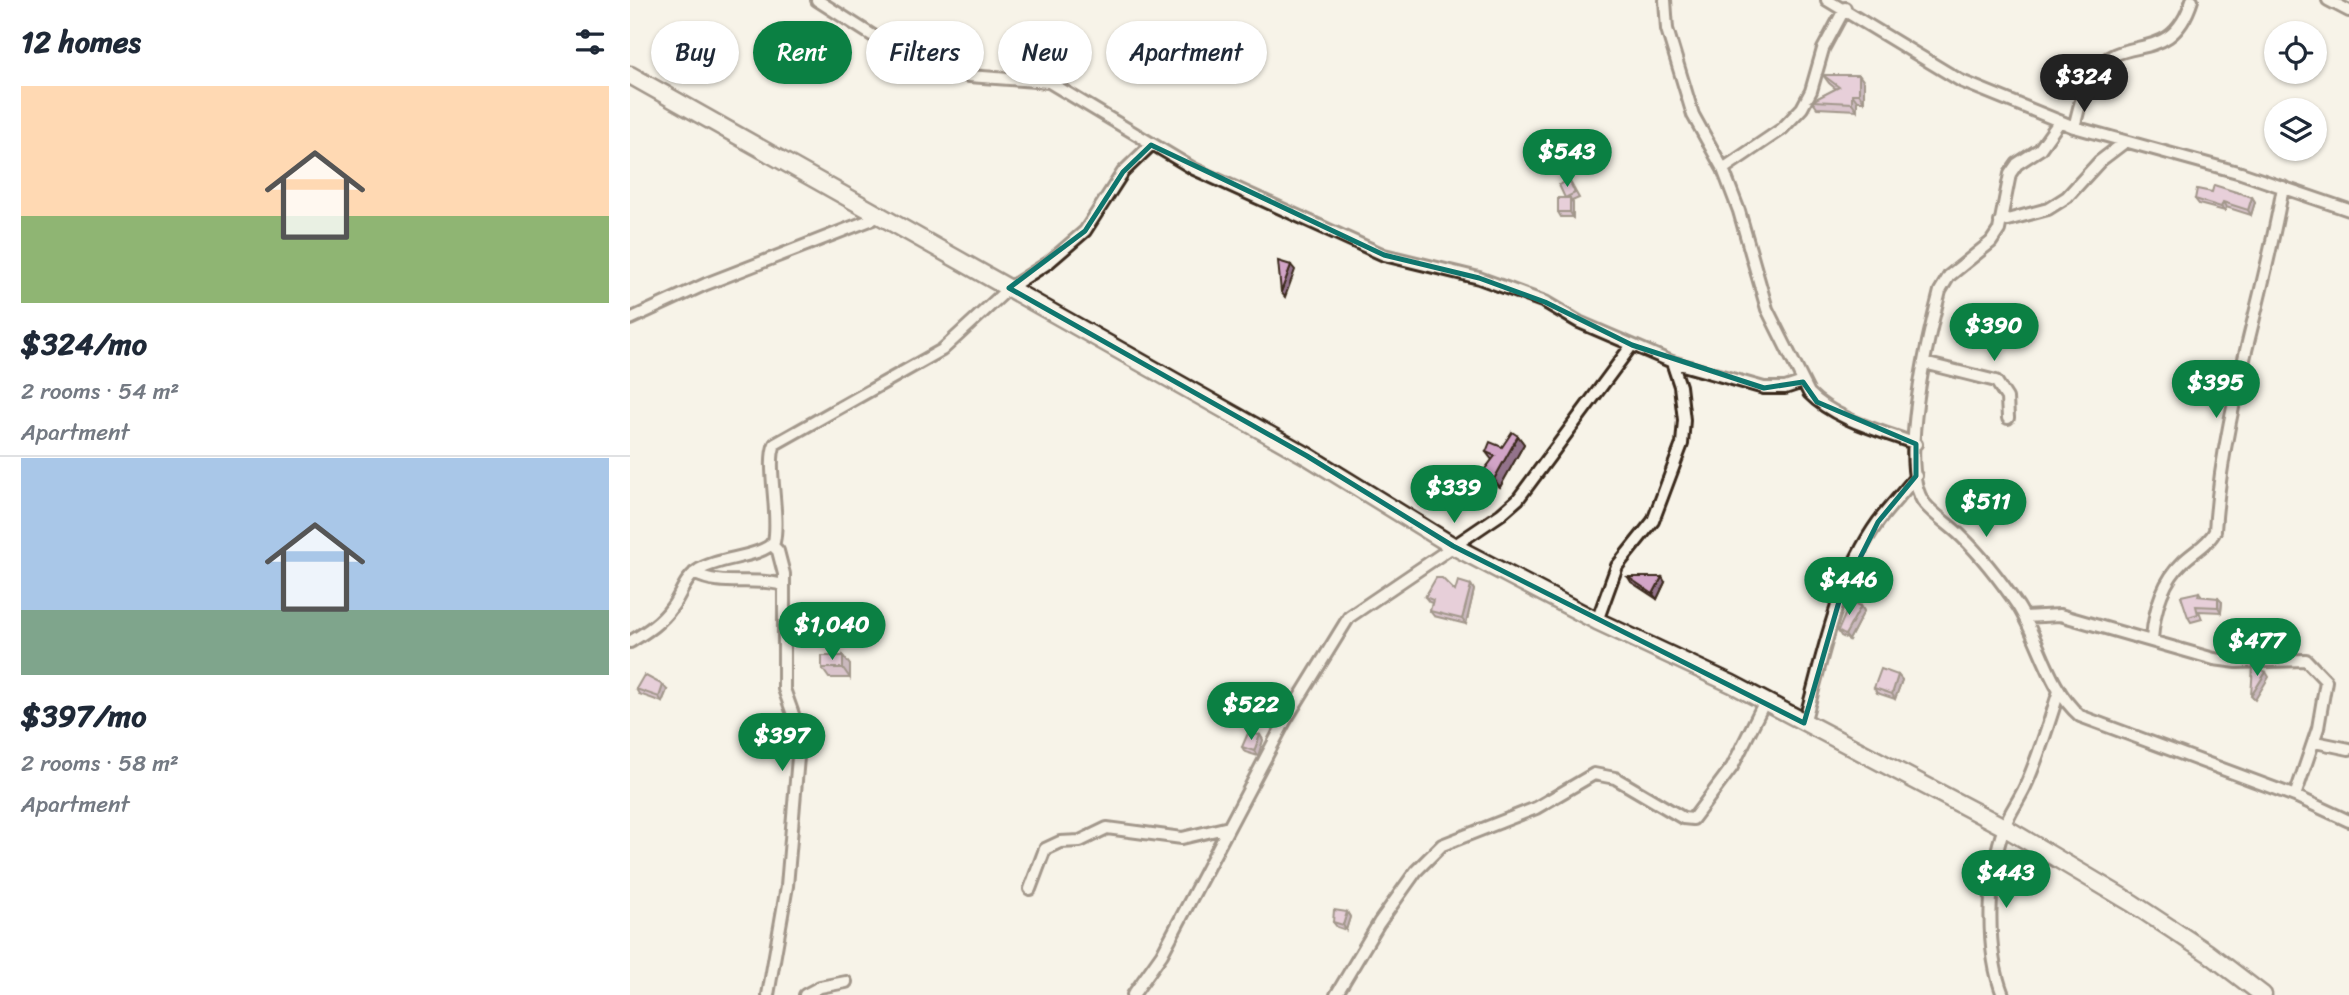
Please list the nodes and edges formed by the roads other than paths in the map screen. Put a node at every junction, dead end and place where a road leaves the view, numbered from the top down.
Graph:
1 (817, 0) edge
2 (1665, 0) edge
3 (1827, 0) edge
4 (2192, 0) edge
5 (2328, 0) edge
6 (1845, 8) junction
7 (2349, 11) edge
8 (630, 75) edge
9 (2060, 121) junction
10 (2074, 127) junction
11 (2125, 142) junction
12 (1152, 145) junction
13 (1723, 169) junction
14 (2283, 187) junction
15 (2349, 210) edge
16 (883, 215) junction
17 (2000, 222) junction
18 (1009, 288) junction
19 (630, 319) edge
20 (1632, 345) junction
21 (1672, 362) junction
22 (1924, 363) junction
23 (1803, 382) junction
24 (2008, 418) dead end
25 (1916, 444) junction
26 (1916, 476) junction
27 (771, 544) junction
28 (1453, 546) junction
29 (694, 573) junction
30 (783, 584) junction
31 (2025, 617) junction
32 (1597, 621) junction
33 (2152, 639) junction
34 (630, 642) edge
35 (2059, 691) junction
36 (1764, 703) junction
37 (1804, 723) junction
38 (2315, 742) junction
39 (2349, 749) edge
40 (2295, 796) junction
41 (2349, 821) edge
42 (1229, 827) junction
43 (2004, 827) junction
44 (1030, 889) dead end
45 (846, 982) dead end
46 (768, 995) edge
47 (805, 995) edge
48 (1133, 995) edge
49 (1336, 995) edge
50 (2003, 995) edge
51 (2263, 995) edge

1 - 12 street
2 - 13 street
3 - 6 street
4 - 10 street
5 - 7 street
6 - 9 street
6 - 13 street
8 - 16 street
9 - 10 street
9 - 17 street
10 - 11 street
11 - 14 street
11 - 17 street
12 - 18 street
12 - 20 street
13 - 23 street
14 - 15 street
14 - 33 street
16 - 18 street
16 - 19 street
17 - 22 street
18 - 27 street
18 - 28 street
20 - 21 street
20 - 28 street
21 - 23 street
21 - 32 street
22 - 24 street
22 - 25 street
23 - 25 street
25 - 26 street
26 - 31 street
26 - 37 street
27 - 29 street
27 - 30 street
28 - 32 street
28 - 42 street
29 - 30 street
29 - 34 street
30 - 46 street
31 - 33 street
31 - 35 street
32 - 36 street
33 - 38 street
35 - 40 street
35 - 43 street
36 - 37 street
36 - 49 street
37 - 43 street
38 - 39 street
38 - 40 street
40 - 41 street
42 - 44 street
42 - 48 street
43 - 50 street
43 - 51 street
45 - 47 street

